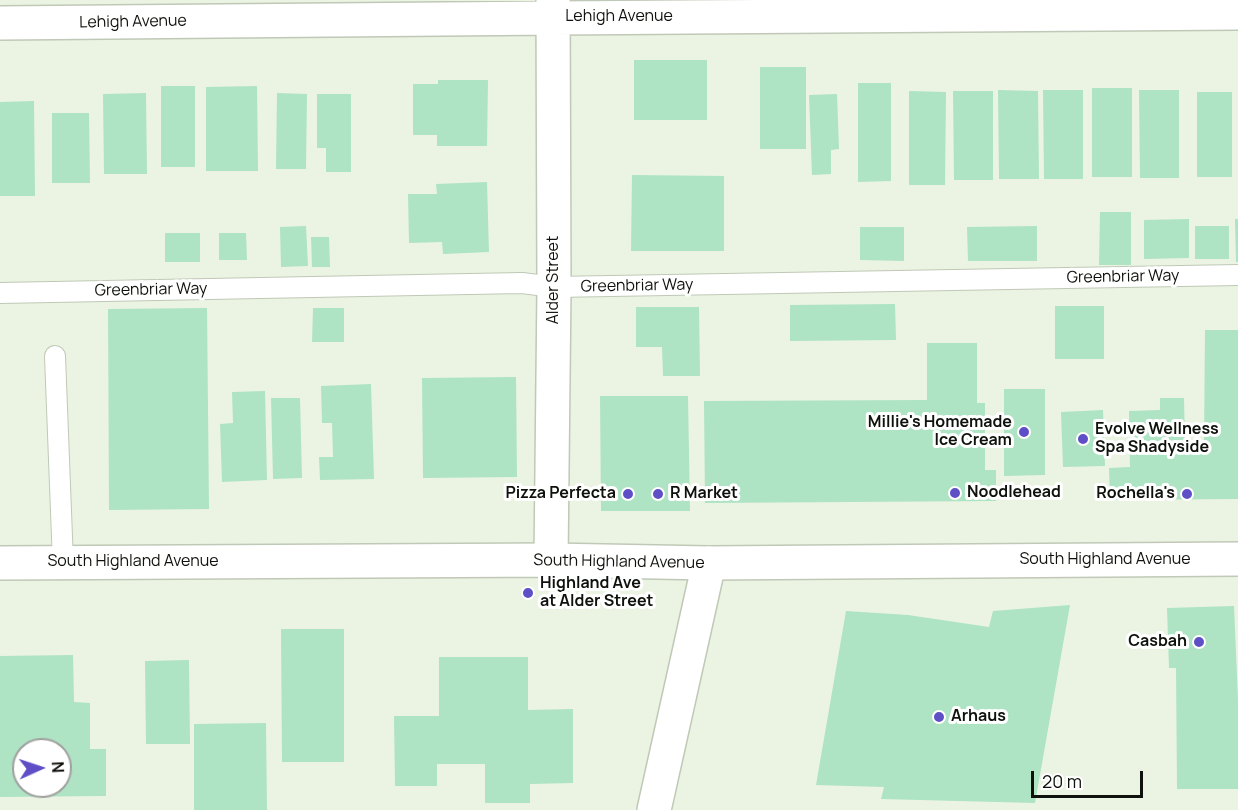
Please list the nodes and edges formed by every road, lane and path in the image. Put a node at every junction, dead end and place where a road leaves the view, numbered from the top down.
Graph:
1 (554, 9) edge
2 (1238, 13) edge
3 (0, 23) edge
4 (1238, 274) edge
5 (554, 287) junction
6 (0, 293) edge
7 (55, 356) dead end
8 (1238, 559) edge
9 (551, 560) junction
10 (0, 563) edge
11 (63, 563) junction
12 (709, 563) junction
13 (654, 810) edge

1 - 2 street, Lehigh Avenue
1 - 3 street, Lehigh Avenue
1 - 5 street, Alder Street
4 - 5 lane, Greenbriar Way
5 - 6 lane, Greenbriar Way
5 - 9 street, Alder Street
7 - 11 lane
8 - 12 street, South Highland Avenue
9 - 11 street, South Highland Avenue
9 - 12 street, South Highland Avenue
10 - 11 street, South Highland Avenue
12 - 13 street

